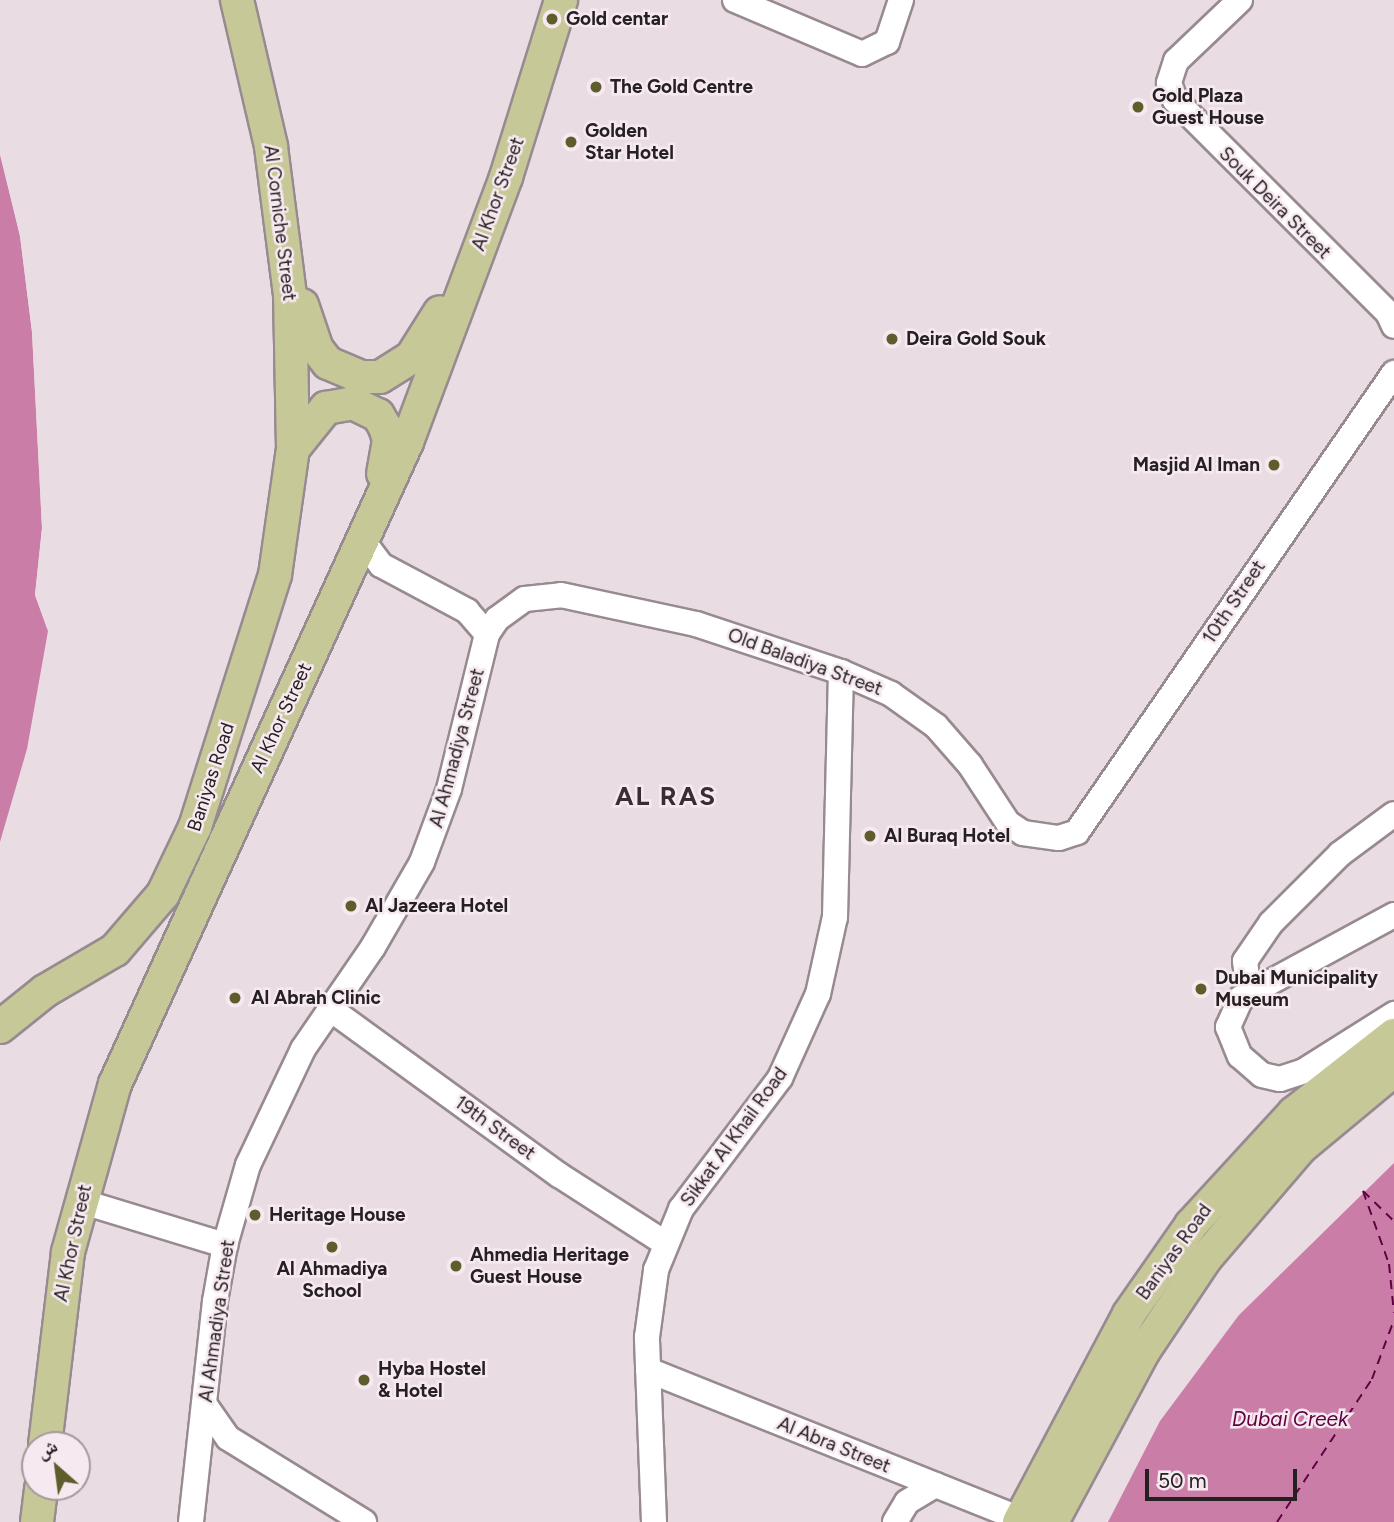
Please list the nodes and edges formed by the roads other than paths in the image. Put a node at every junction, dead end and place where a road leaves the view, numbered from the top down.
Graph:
1 (237, 0) edge
2 (561, 0) edge
3 (735, 0) edge
4 (901, 0) edge
5 (1240, 0) edge
6 (285, 243) junction
7 (480, 247) junction
8 (1392, 319) edge
9 (1392, 373) edge
10 (293, 449) junction
11 (368, 531) junction
12 (392, 574) junction
13 (344, 583) junction
14 (510, 607) junction
15 (467, 611) junction
16 (487, 634) junction
17 (841, 672) junction
18 (1394, 814) edge
19 (1077, 832) joint
20 (1394, 915) edge
21 (1259, 988) junction
22 (329, 1007) junction
23 (1394, 1014) edge
24 (0, 1027) edge
25 (1394, 1035) edge
26 (1360, 1059) junction
27 (1394, 1070) edge
28 (1368, 1090) junction
29 (1253, 1154) junction
30 (80, 1201) junction
31 (665, 1243) junction
32 (225, 1245) junction
33 (1205, 1259) junction
34 (648, 1370) junction
35 (205, 1405) junction
36 (46, 1431) edge
37 (935, 1485) junction
38 (39, 1501) edge
39 (1019, 1520) edge
40 (37, 1522) edge
41 (191, 1522) edge
42 (364, 1522) edge
43 (654, 1522) edge
44 (895, 1522) edge
45 (1052, 1522) edge

1 - 6 main road, Al Corniche Street
2 - 7 main road, Al Khor Street
3 - 4 street
5 - 8 street, Souk Deira Street
6 - 7 main road
6 - 10 main road, Al Corniche Street
7 - 11 main road, Al Khor Street
9 - 19 street, 10th Street
10 - 11 main road
10 - 24 main road, Baniyas Road
11 - 12 street
11 - 13 main road, Al Khor Street
12 - 13 street
12 - 15 street
13 - 30 main road, Al Khor Street
14 - 15 street
14 - 16 street, Old Baladiya Street
14 - 17 street, Old Baladiya Street
15 - 16 street
16 - 22 street, Al Ahmadiya Street
17 - 19 street, Old Baladiya Street
17 - 31 street, Sikkat Al Khail Road
18 - 21 street
20 - 21 street
21 - 23 street
22 - 31 street, 19th Street
22 - 32 street, Al Ahmadiya Street
25 - 26 main road, Baniyas Road
26 - 28 main road
26 - 29 main road, Baniyas Road
27 - 28 main road, Baniyas Road
28 - 33 main road, Baniyas Road
29 - 33 main road
29 - 39 main road, Baniyas Road
30 - 32 street
30 - 36 main road, Al Khor Street
31 - 34 street, Sikkat Al Khail Road
32 - 35 street, Al Ahmadiya Street
33 - 45 main road, Baniyas Road
34 - 37 street, Al Abra Street
34 - 43 street, Sikkat Al Khail Road
35 - 41 street, Al Ahmadiya Street
35 - 42 street
37 - 39 street, Al Abra Street
37 - 44 street
38 - 40 main road

